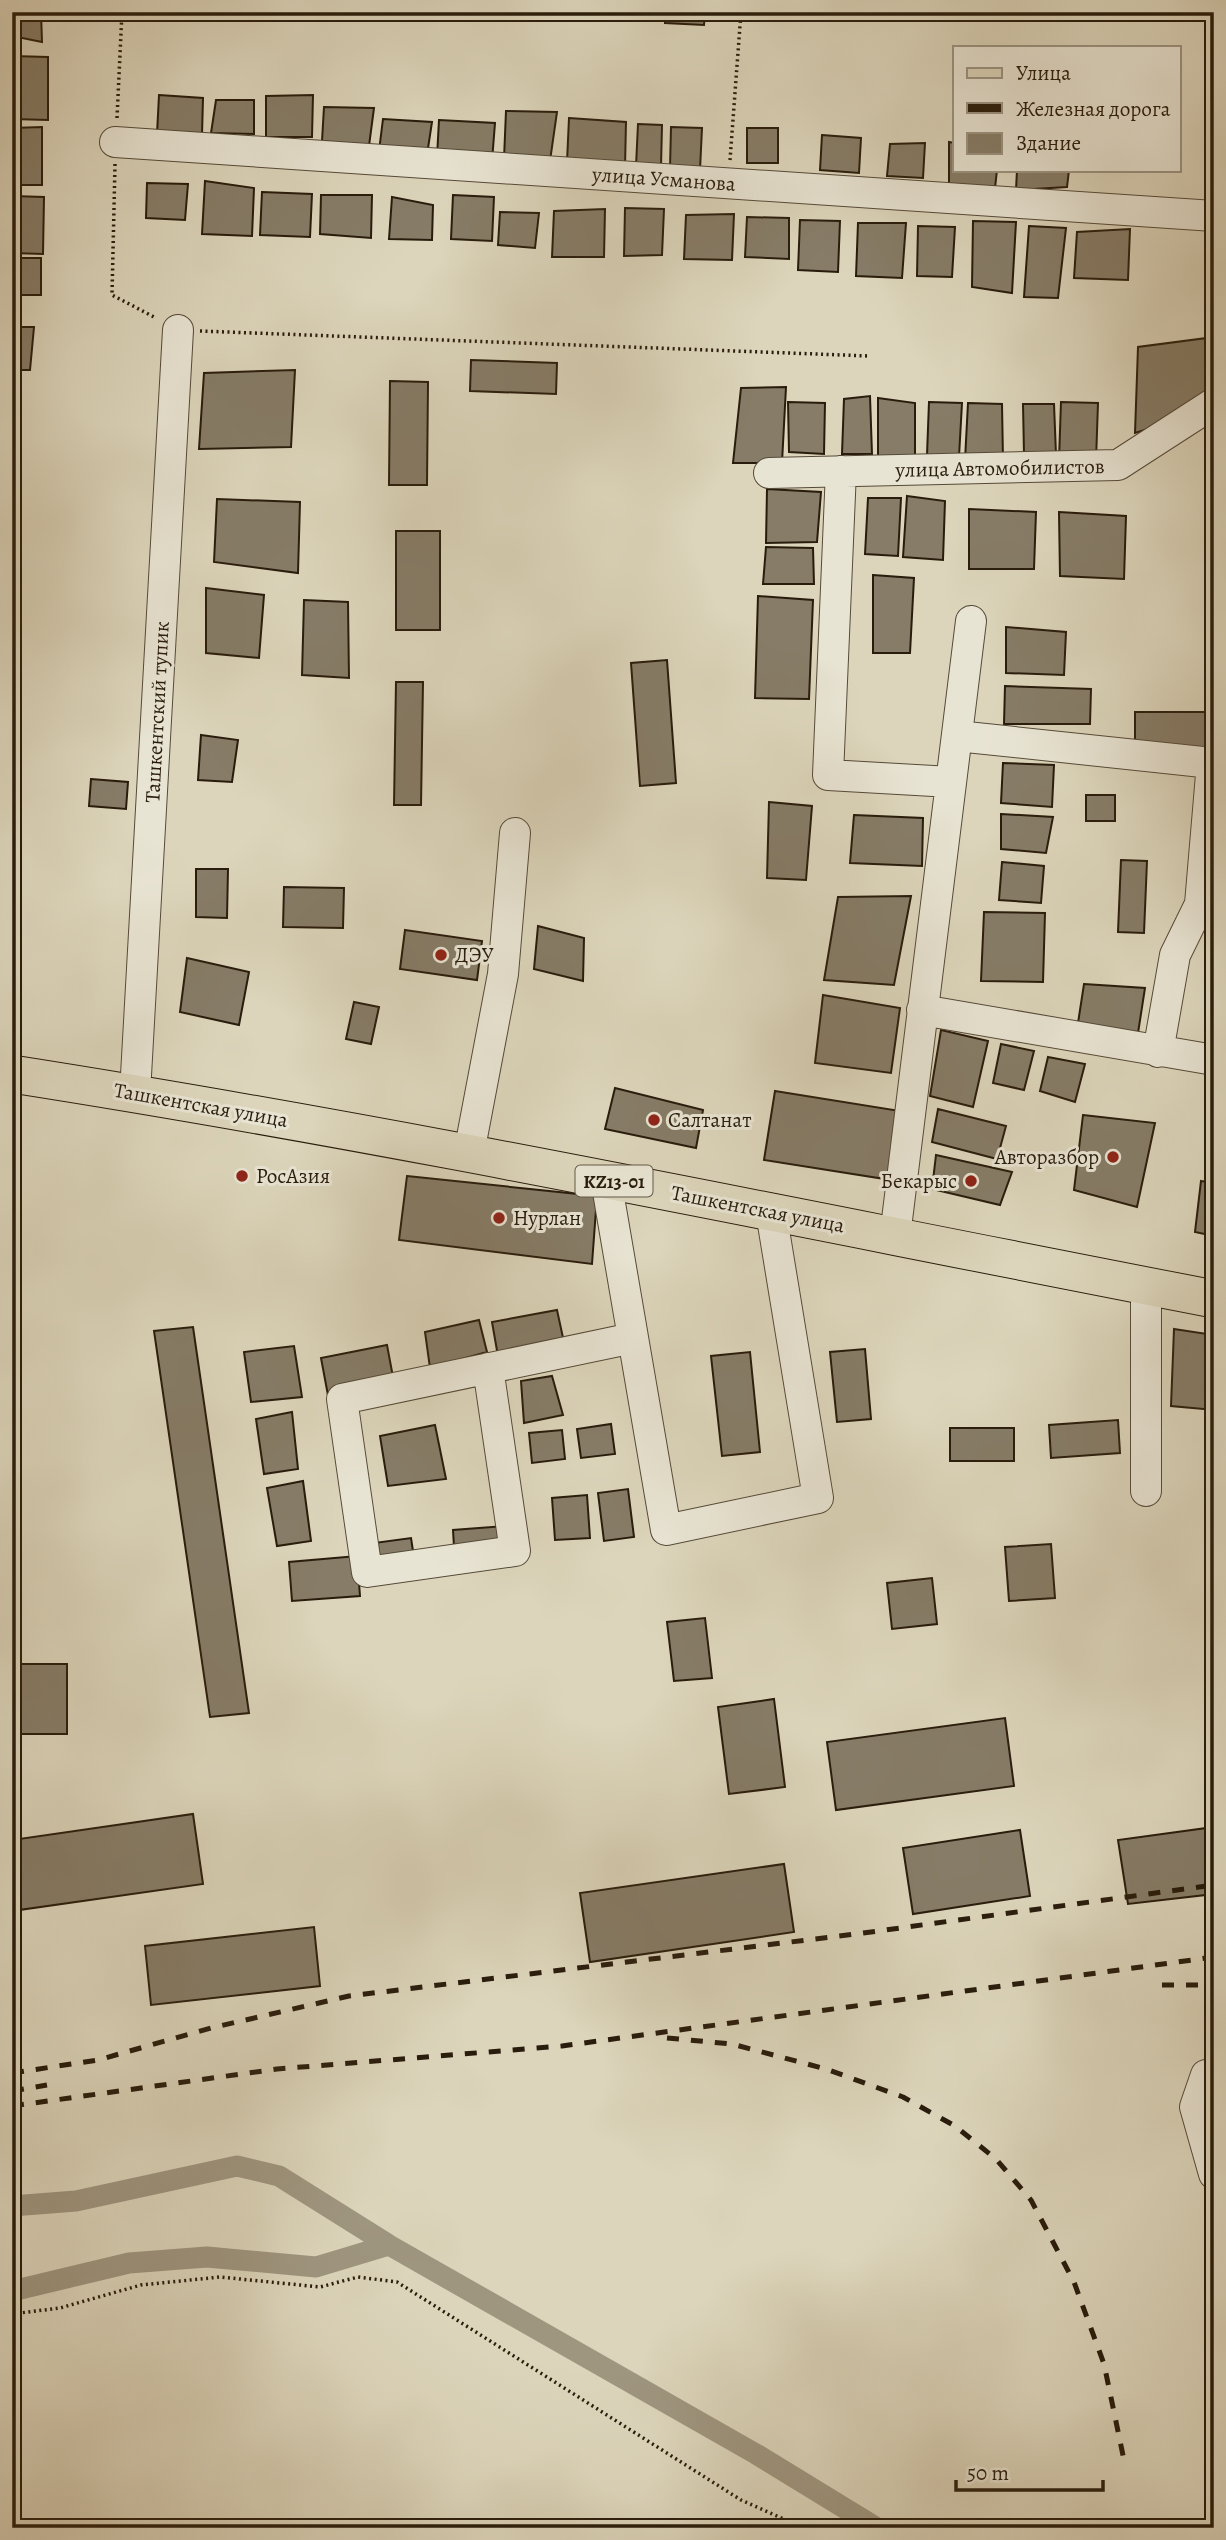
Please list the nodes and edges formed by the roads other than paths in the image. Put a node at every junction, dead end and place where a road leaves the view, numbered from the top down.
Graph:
1 (115, 142) road end
2 (1214, 216) edge
3 (178, 330) road end
4 (1214, 404) edge
5 (841, 471) junction
6 (769, 473) dead end
7 (971, 621) dead end
8 (957, 736) junction
9 (951, 782) junction
10 (515, 833) dead end
11 (922, 1010) junction
12 (1158, 1052) junction
13 (1214, 1060) edge
14 (12, 1074) edge
15 (135, 1093) junction
16 (469, 1153) junction
17 (606, 1180) junction
18 (771, 1212) junction
19 (895, 1236) junction
20 (1146, 1286) junction
21 (1214, 1299) edge
22 (633, 1338) junction
23 (488, 1368) junction
24 (1146, 1490) dead end
25 (1214, 2073) edge
26 (1214, 2174) edge

1 - 2 street, улица Усманова
3 - 15 street, Ташкентский тупик
4 - 5 street, улица Автомобилистов
5 - 6 street, улица Автомобилистов
5 - 9 street
7 - 8 street
8 - 9 street
8 - 12 street
9 - 11 street
10 - 16 street
11 - 12 street
11 - 19 street
12 - 13 street
14 - 15 main road, Ташкентская улица / KZ13-01
15 - 16 main road, Ташкентская улица / KZ13-01
16 - 17 main road, Ташкентская улица / KZ13-01
17 - 18 main road, Ташкентская улица / KZ13-01
17 - 22 street
18 - 19 main road, Ташкентская улица / KZ13-01
18 - 22 street
19 - 20 main road, Ташкентская улица / KZ13-01
20 - 21 main road, Ташкентская улица / KZ13-01
20 - 24 street
22 - 23 street
23 - 23 street
25 - 26 street

